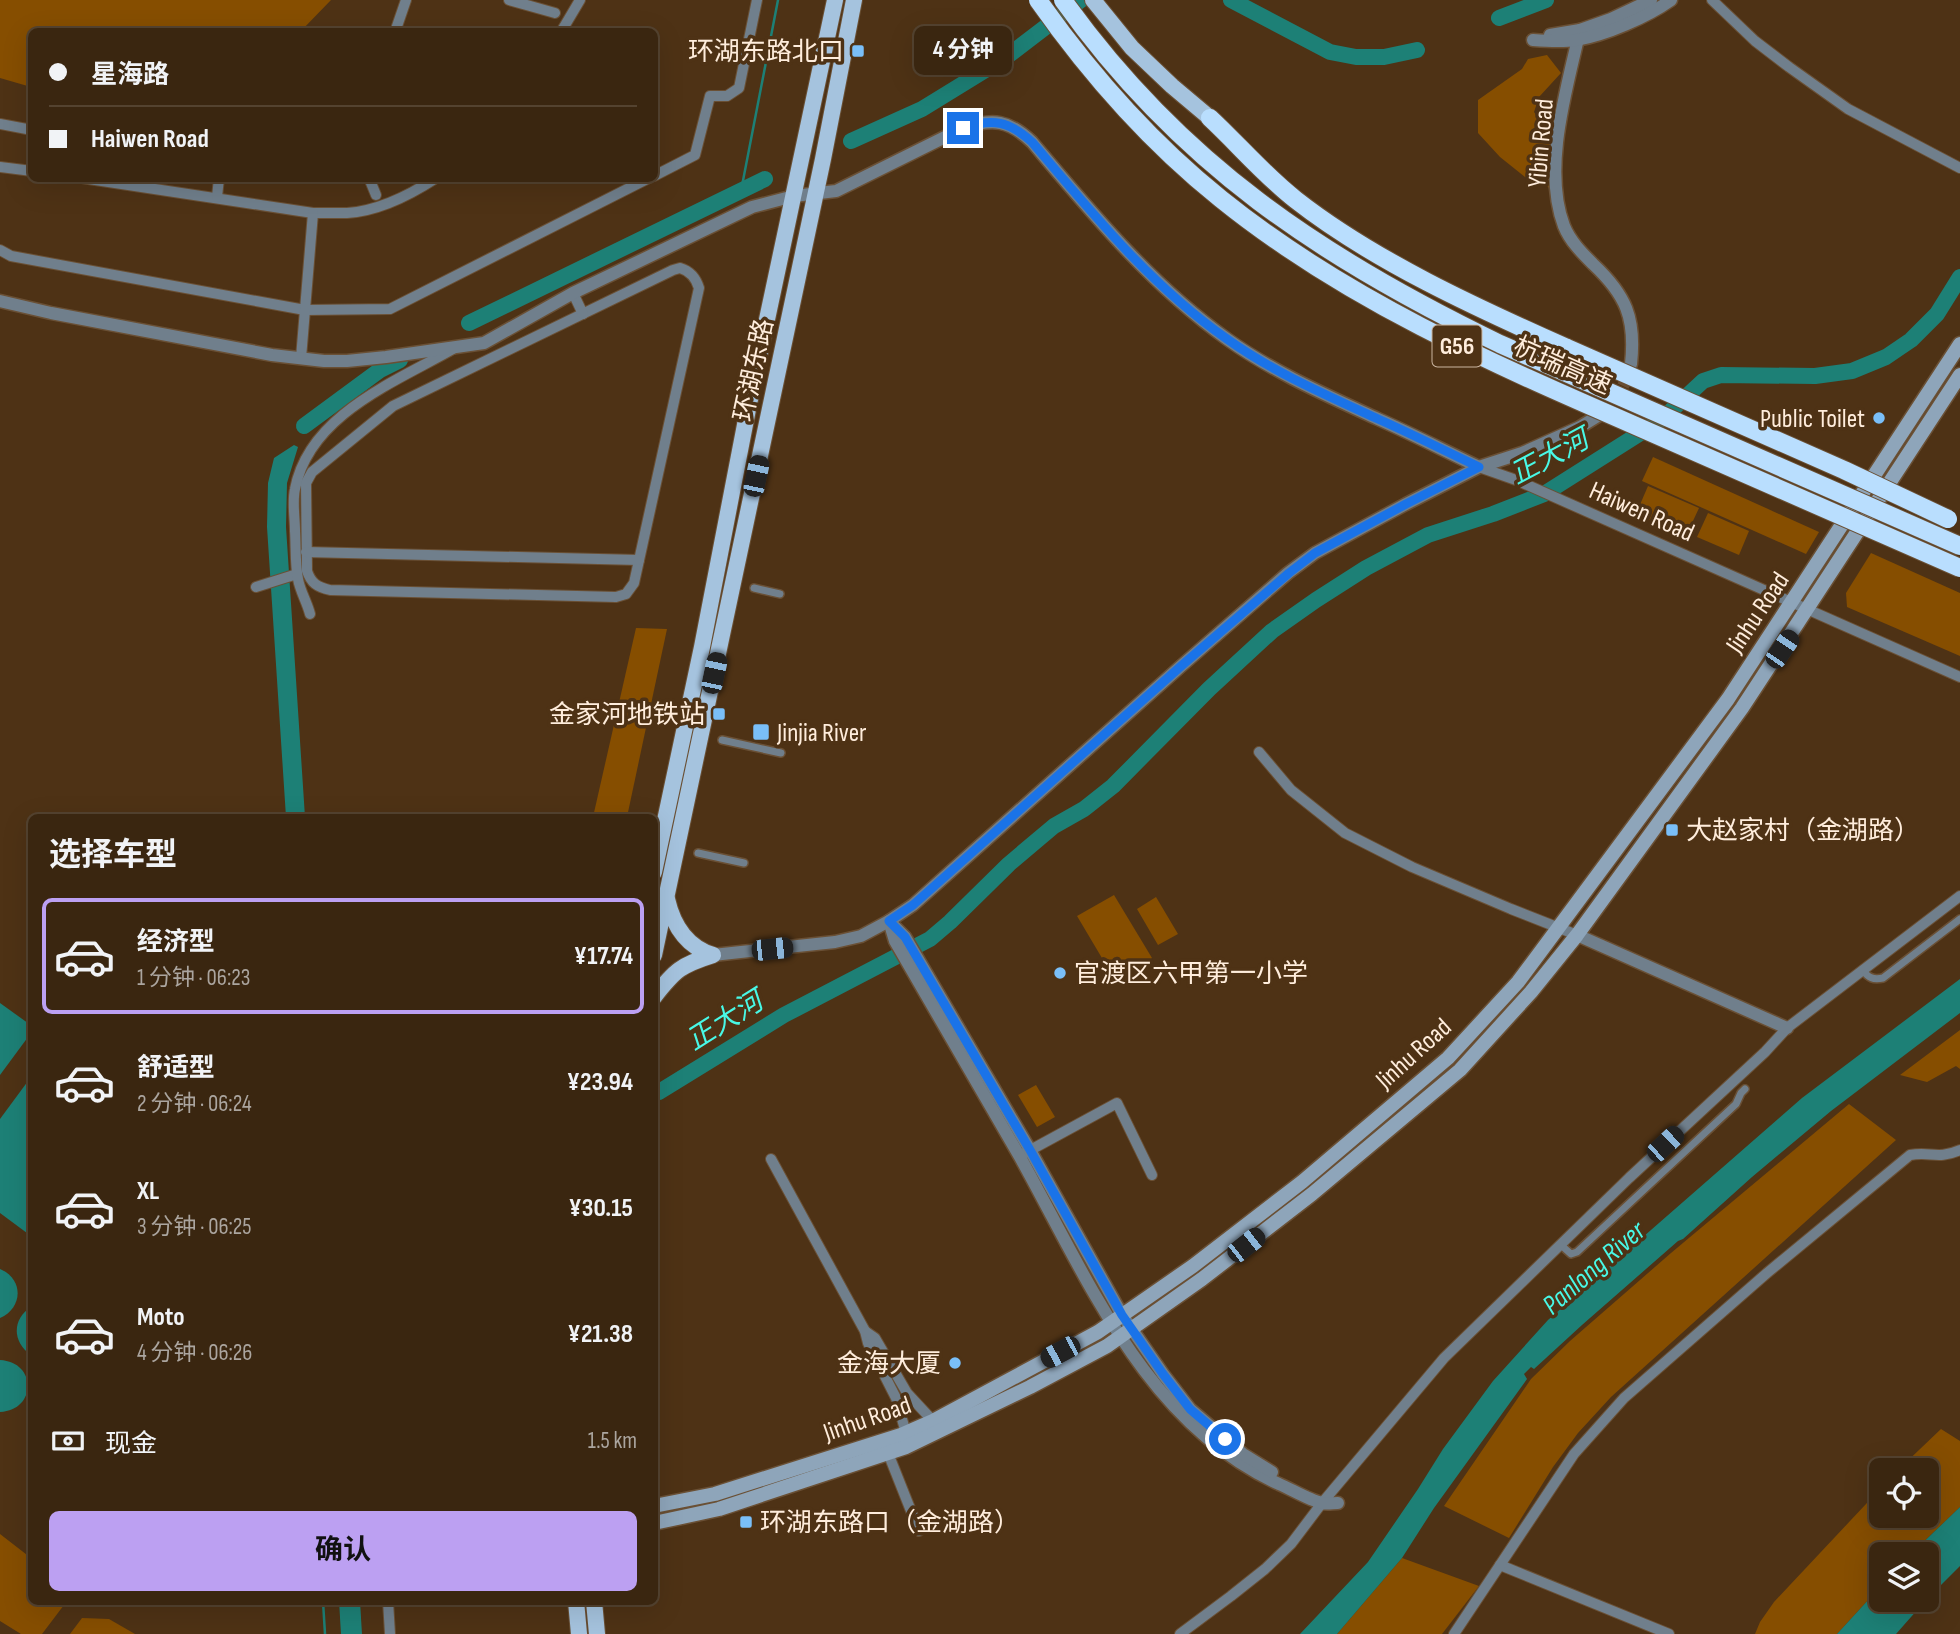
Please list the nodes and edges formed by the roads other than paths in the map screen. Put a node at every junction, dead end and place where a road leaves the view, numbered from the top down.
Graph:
1 (406, 0) edge
2 (509, 0) edge
3 (580, 0) edge
4 (757, 0) edge
5 (835, 0) edge
6 (854, 0) edge
7 (1038, 0) edge
8 (1063, 0) edge
9 (1651, 0) edge
10 (1671, 0) edge
11 (1712, 0) edge
12 (1096, 3) edge
13 (555, 13) dead end
14 (396, 28) edge
15 (563, 28) edge
16 (1579, 35) junction
17 (1533, 40) dead end
18 (1210, 118) joint
19 (0, 124) edge
20 (28, 129) edge
21 (0, 167) edge
22 (1960, 168) edge
23 (28, 170) edge
24 (658, 174) edge
25 (110, 182) edge
26 (219, 182) edge
27 (371, 182) edge
28 (430, 182) edge
29 (641, 182) edge
30 (376, 195) dead end
31 (815, 195) junction
32 (794, 196) junction
33 (217, 197) junction
34 (313, 213) junction
35 (0, 250) edge
36 (573, 293) junction
37 (0, 300) edge
38 (305, 310) junction
39 (583, 314) junction
40 (484, 342) junction
41 (1960, 344) edge
42 (457, 347) junction
43 (301, 358) junction
44 (492, 358) junction
45 (1631, 364) tunnel mouth
46 (1960, 375) edge
47 (1601, 414) tunnel mouth
48 (1479, 467) junction
49 (1960, 524) edge
50 (1960, 546) edge
51 (306, 552) junction
52 (639, 560) junction
53 (1960, 568) edge
54 (293, 576) junction
55 (256, 587) dead end
56 (754, 588) dead end
57 (780, 594) dead end
58 (1793, 603) junction
59 (1808, 610) junction
60 (310, 614) dead end
61 (1960, 677) edge
62 (722, 740) dead end
63 (1259, 752) dead end
64 (781, 753) dead end
65 (658, 853) edge
66 (698, 853) dead end
67 (744, 863) dead end
68 (1960, 897) edge
69 (666, 898) junction
70 (1960, 919) edge
71 (889, 921) junction
72 (1559, 928) junction
73 (1577, 935) junction
74 (658, 936) edge
75 (713, 955) junction
76 (1862, 970) junction
77 (658, 992) edge
78 (1787, 1028) junction
79 (1745, 1089) dead end
80 (1960, 1150) edge
81 (1025, 1154) junction
82 (771, 1159) dead end
83 (1152, 1175) dead end
84 (1561, 1245) junction
85 (1117, 1319) junction
86 (864, 1331) junction
87 (1127, 1332) junction
88 (933, 1422) junction
89 (906, 1433) junction
90 (888, 1452) junction
91 (1325, 1499) junction
92 (658, 1505) edge
93 (658, 1522) edge
94 (919, 1531) dead end
95 (1500, 1565) junction
96 (388, 1605) edge
97 (576, 1605) edge
98 (594, 1605) edge
99 (390, 1634) edge
100 (579, 1634) edge
101 (597, 1634) edge
102 (1180, 1634) edge
103 (1454, 1634) edge
104 (1669, 1634) edge

1 - 14 street
2 - 13 street
3 - 15 street
4 - 24 street
5 - 32 main road, 环湖东路
6 - 31 main road, 环湖东路
7 - 53 highway, 杭瑞高速 / G56, bridge
8 - 50 highway, 杭瑞高速 / G56, bridge
9 - 16 street
10 - 16 street
11 - 22 street
12 - 18 main road
16 - 17 street
16 - 45 street, Yibin Road
18 - 49 highway, bridge
19 - 20 street
21 - 23 street
25 - 33 street
26 - 33 street
27 - 30 street
28 - 34 street
29 - 38 street
31 - 32 street, Haiwen Road
31 - 48 street, Haiwen Road
31 - 69 main road, 环湖东路
32 - 36 street, Haiwen Road
32 - 65 main road, 环湖东路
33 - 34 street
34 - 38 street
35 - 38 street
36 - 39 street
36 - 40 street, Haiwen Road
37 - 43 street, Haiwen Road
38 - 43 street
39 - 44 street
39 - 52 street
40 - 42 street, Haiwen Road
40 - 44 street
41 - 58 main road, Jinhu Road
42 - 43 street, Haiwen Road
42 - 54 street
44 - 51 street
46 - 59 main road, Jinhu Road
47 - 48 street
48 - 58 street, Haiwen Road
48 - 71 street
51 - 52 street
51 - 52 street
54 - 55 street
54 - 60 street
56 - 57 street
58 - 59 street, Haiwen Road
58 - 72 main road, Jinhu Road
59 - 61 street, Haiwen Road
59 - 73 main road, Jinhu Road
62 - 64 street
63 - 72 street
66 - 67 street
68 - 76 street
69 - 74 main road, 环湖东路
69 - 75 main road
70 - 76 street
71 - 75 street
71 - 81 street
72 - 73 street
72 - 85 main road, Jinhu Road
73 - 78 street
73 - 87 main road, Jinhu Road
75 - 77 main road
76 - 78 street
78 - 84 street
79 - 84 street
80 - 95 street
81 - 83 street
81 - 85 street
82 - 86 street
84 - 91 street
85 - 87 street
85 - 88 main road, Jinhu Road
86 - 88 street
86 - 89 street
87 - 90 main road, Jinhu Road
87 - 91 street
88 - 89 main road, Jinhu Road
89 - 92 main road, Jinhu Road
90 - 93 main road, Jinhu Road
90 - 94 street
91 - 102 street
95 - 103 street
95 - 104 street
96 - 99 street
97 - 100 main road
98 - 101 main road

